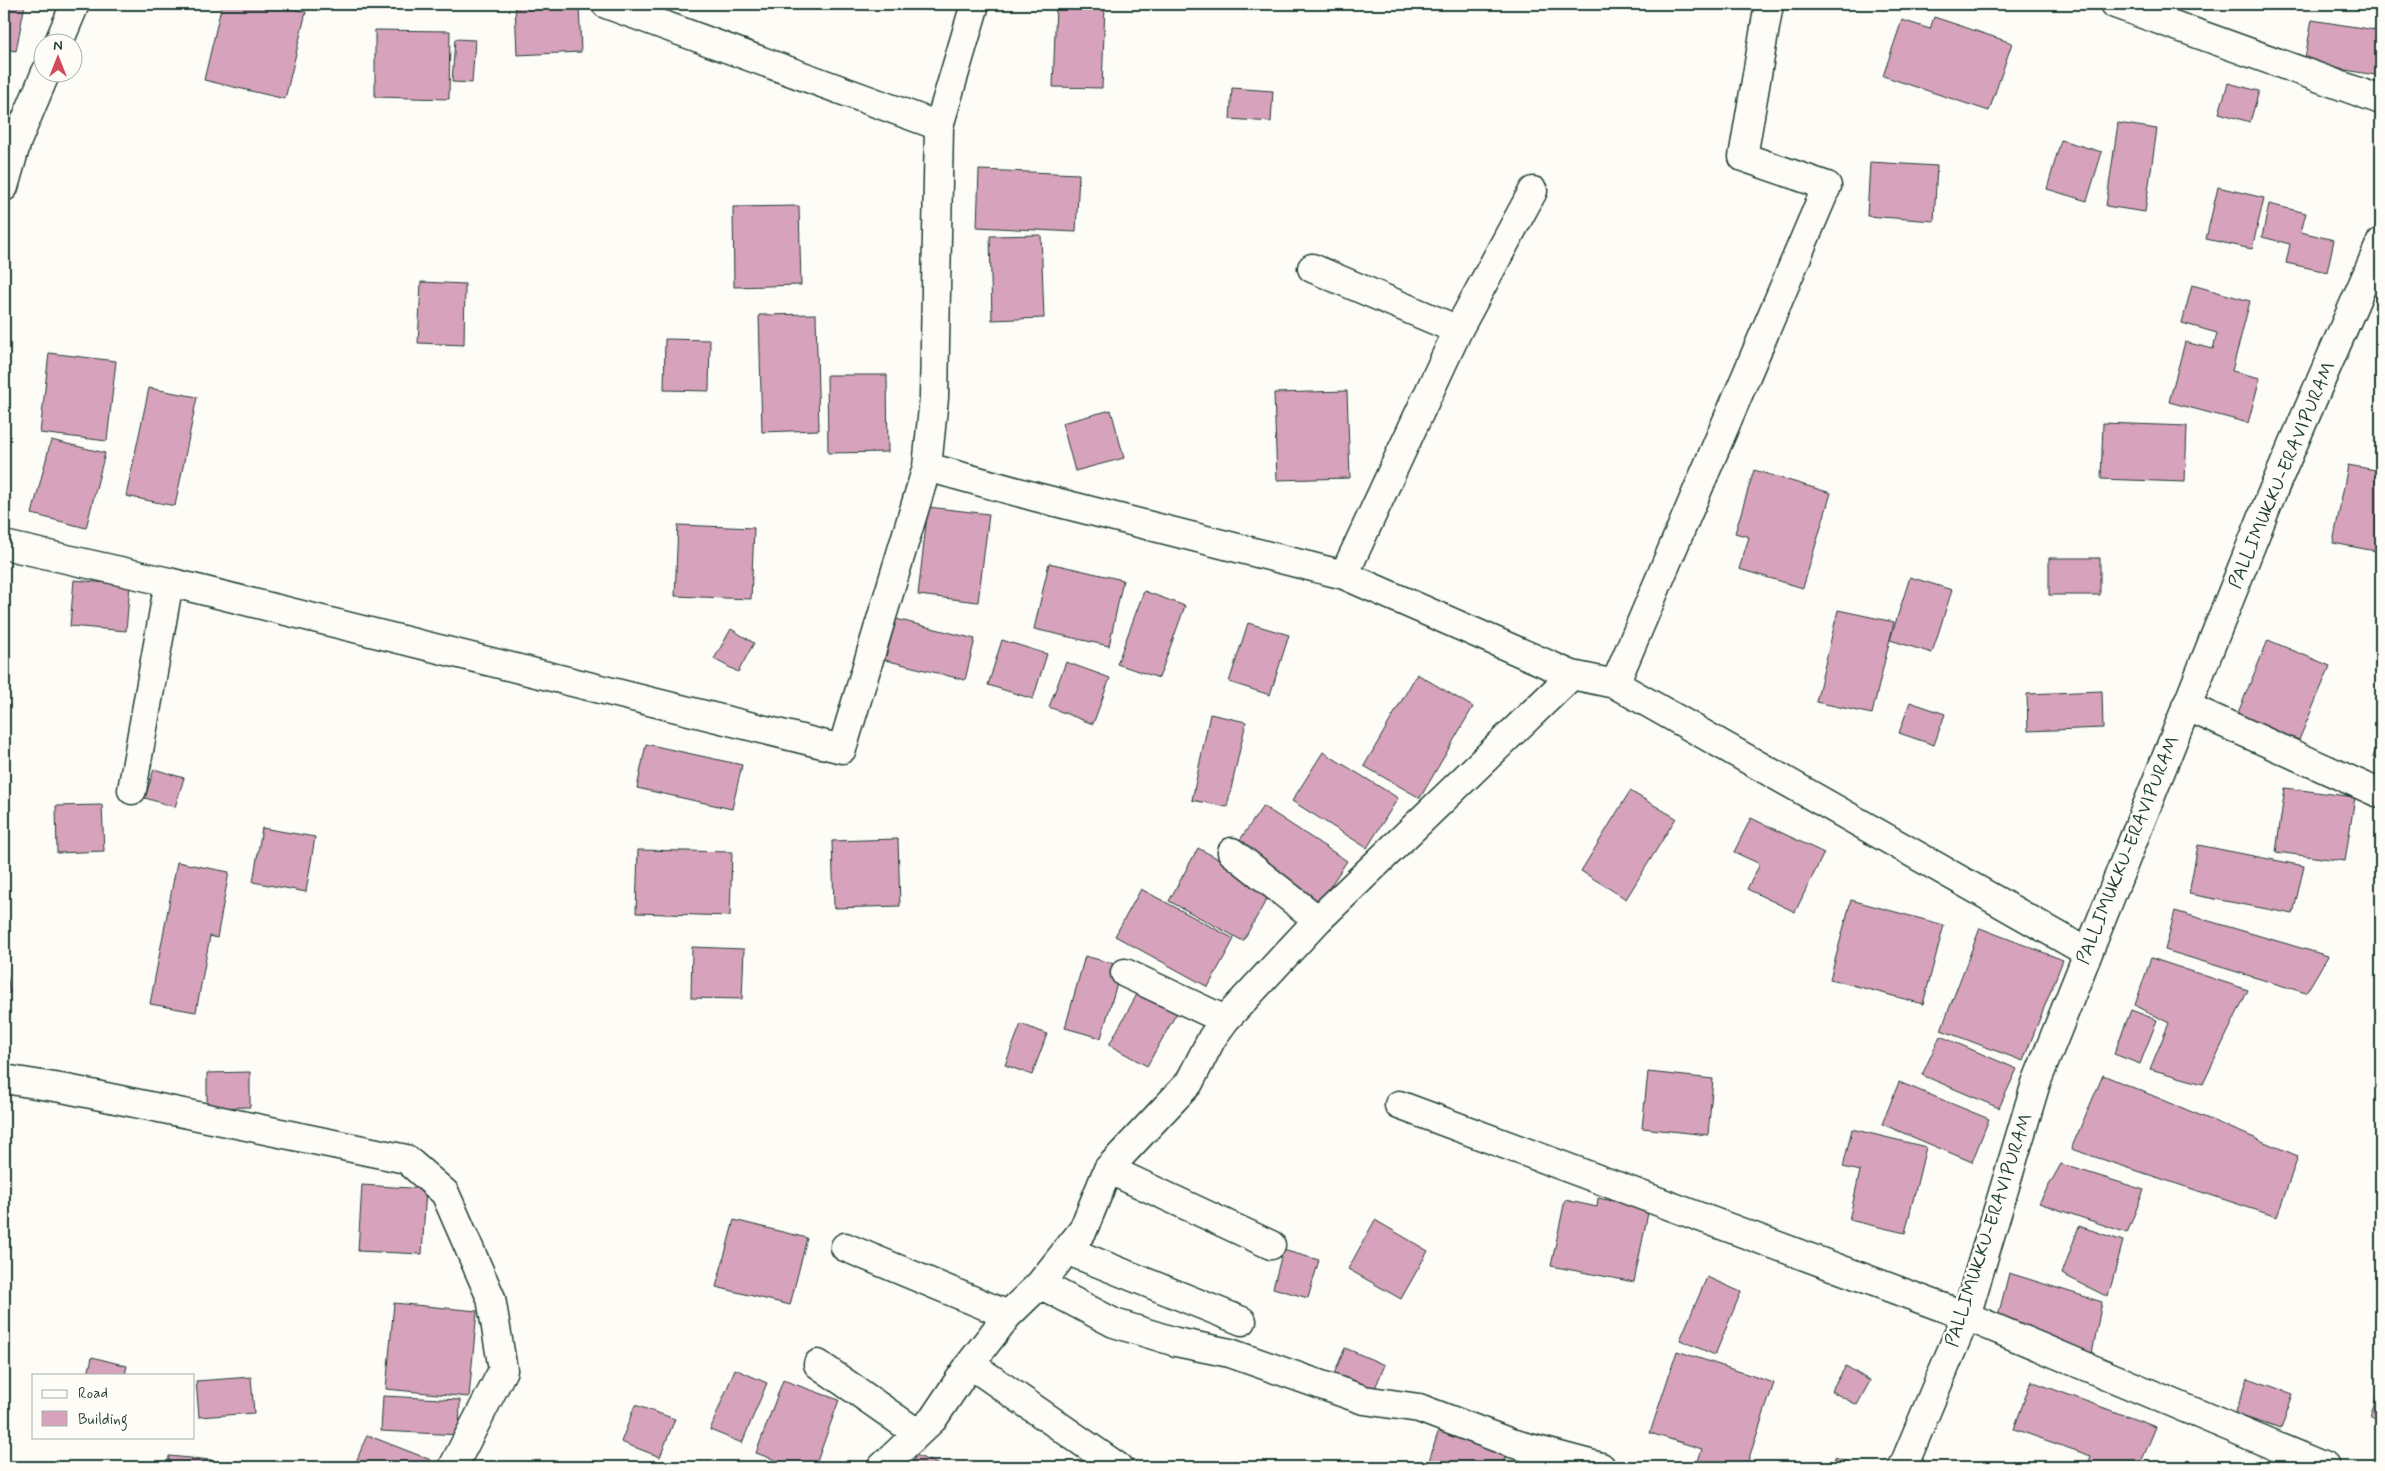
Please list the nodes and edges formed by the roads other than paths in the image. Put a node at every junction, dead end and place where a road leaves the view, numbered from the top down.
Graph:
1 (75, 4) edge
2 (606, 4) edge
3 (975, 4) edge
4 (1769, 4) edge
5 (2115, 4) edge
6 (63, 32) edge
7 (42, 82) edge
8 (2381, 100) edge
9 (939, 126) junction
10 (4, 187) edge
11 (1533, 191) dead end
12 (2381, 242) edge
13 (1312, 268) dead end
14 (1458, 330) junction
15 (927, 467) junction
16 (4, 545) edge
17 (1344, 574) junction
18 (169, 582) junction
19 (1572, 675) junction
20 (1615, 684) junction
21 (2186, 706) junction
22 (132, 790) dead end
23 (2381, 794) edge
24 (1232, 852) dead end
25 (1318, 920) junction
26 (2087, 952) junction
27 (1126, 973) dead end
28 (1225, 1020) junction
29 (4, 1079) edge
30 (1399, 1105) dead end
31 (1108, 1169) junction
32 (1271, 1245) dead end
33 (845, 1247) dead end
34 (1066, 1250) junction
35 (1040, 1284) junction
36 (1008, 1315) junction
37 (1966, 1316) junction
38 (1242, 1321) dead end
39 (818, 1364) dead end
40 (970, 1364) junction
41 (917, 1432) junction
42 (453, 1467) edge
43 (882, 1467) edge
44 (1118, 1467) edge
45 (1601, 1467) edge
46 (1903, 1467) edge
47 (2325, 1467) edge

1 - 6 street
2 - 9 street
3 - 9 street
4 - 20 street
5 - 8 street
7 - 10 street
9 - 15 street
11 - 14 street
12 - 21 street, PALLIMUKKU-ERAVIPURAM
13 - 14 street
14 - 17 street
15 - 17 street
15 - 18 street
16 - 18 street
17 - 19 street
18 - 22 street
19 - 20 street
19 - 25 street
20 - 26 street
21 - 23 street
21 - 26 street, PALLIMUKKU-ERAVIPURAM
24 - 25 street
25 - 28 street
26 - 37 street, PALLIMUKKU-ERAVIPURAM
27 - 28 street
28 - 31 street
29 - 42 street
30 - 37 street
31 - 32 street
31 - 34 street
33 - 36 street
34 - 35 street
34 - 38 street
35 - 36 street
35 - 45 street
36 - 40 street
37 - 46 street, PALLIMUKKU-ERAVIPURAM
37 - 47 street
39 - 41 street
40 - 41 street
40 - 44 street
41 - 43 street

